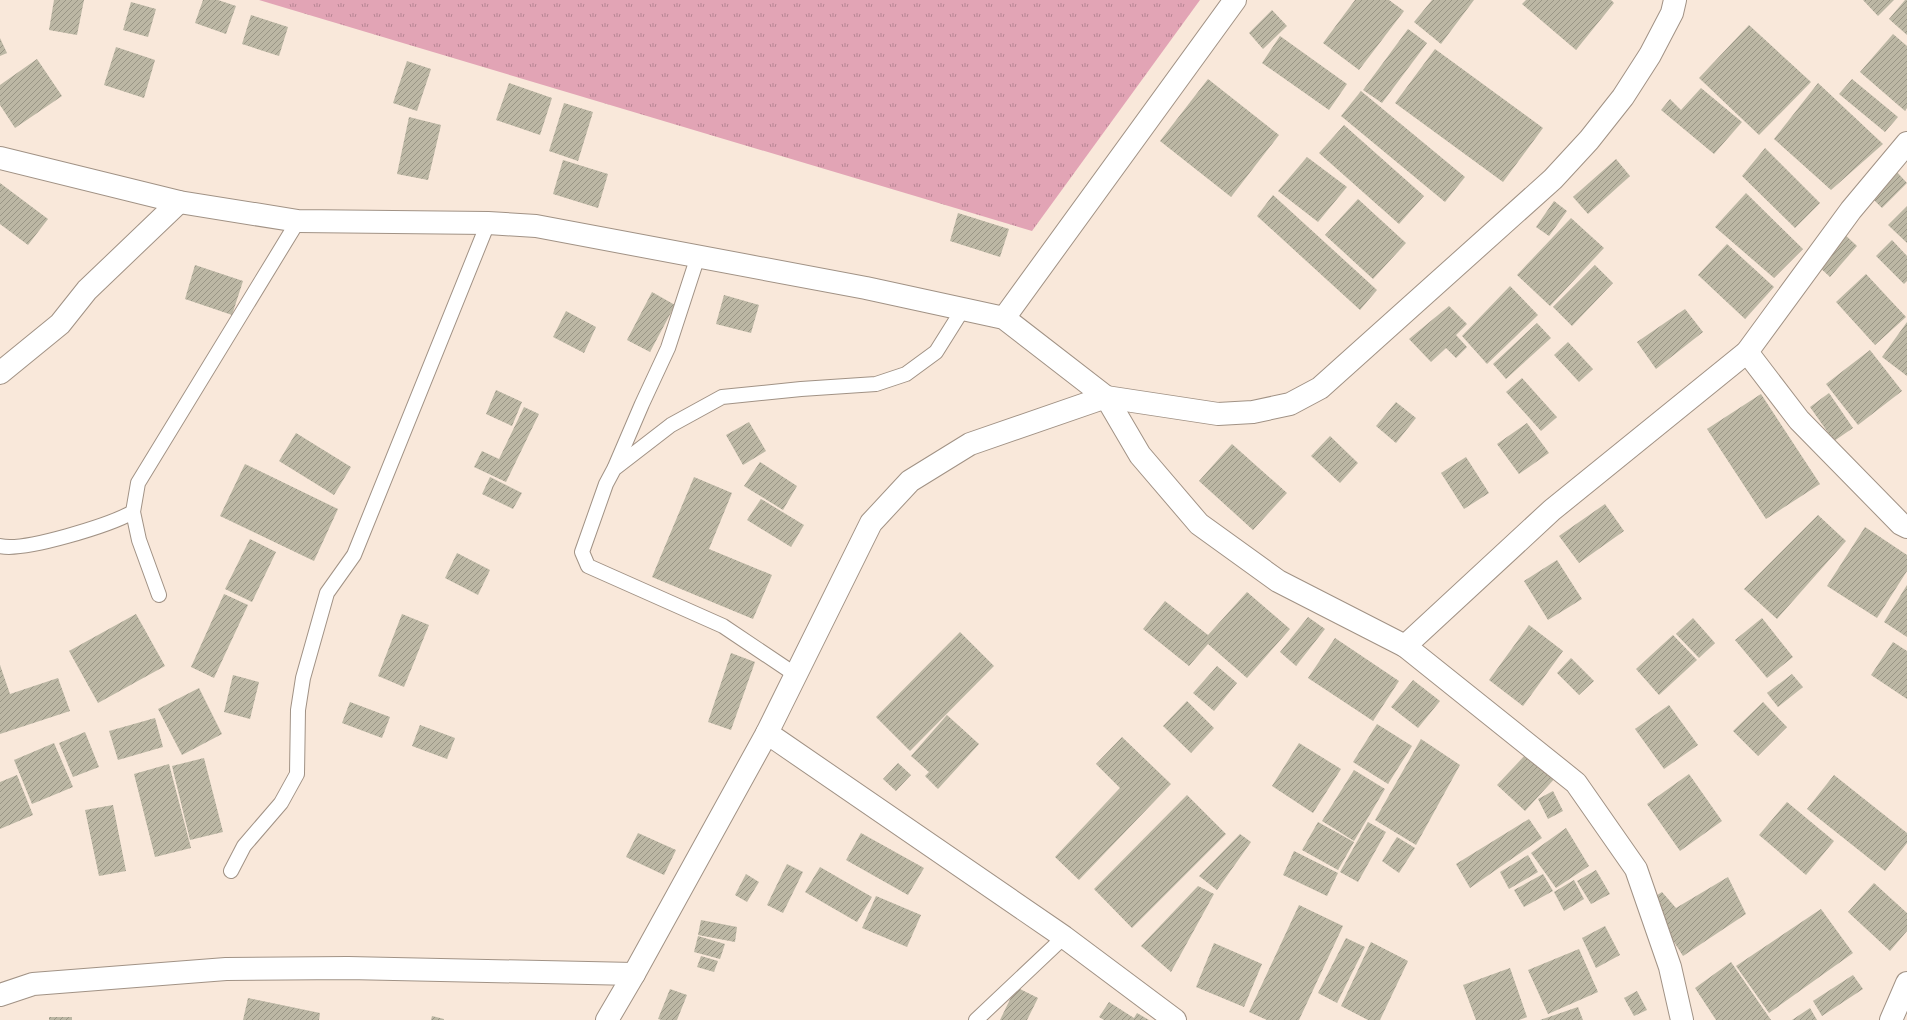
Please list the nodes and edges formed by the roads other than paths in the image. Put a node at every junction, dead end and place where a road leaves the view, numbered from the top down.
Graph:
1 (1235, 0) edge
2 (1675, 0) edge
3 (1907, 143) edge
4 (0, 158) edge
5 (179, 202) junction
6 (298, 222) junction
7 (488, 223) junction
8 (698, 256) junction
9 (963, 309) junction
10 (1004, 318) junction
11 (1747, 352) junction
12 (0, 373) edge
13 (1106, 397) junction
14 (614, 469) junction
15 (133, 512) junction
16 (1907, 527) edge
17 (0, 546) edge
18 (159, 595) dead end
19 (1405, 646) junction
20 (796, 675) junction
21 (767, 733) junction
22 (231, 871) dead end
23 (1064, 937) junction
24 (634, 974) junction
25 (1907, 983) edge
26 (0, 996) edge
27 (607, 1020) edge
28 (976, 1020) edge
29 (1175, 1020) edge
30 (1682, 1020) edge
31 (1891, 1020) edge

1 - 10 street
2 - 13 street
3 - 11 street
4 - 5 street
5 - 6 street
5 - 12 street
6 - 7 street
6 - 15 lane
7 - 8 street
7 - 22 lane
8 - 9 street
8 - 14 lane
9 - 10 street
9 - 14 lane
10 - 13 street
11 - 16 street
11 - 19 street
13 - 19 street
13 - 20 street
14 - 20 lane
15 - 17 lane
15 - 18 lane
19 - 30 street
20 - 21 street
21 - 23 street
21 - 24 street
23 - 28 lane
23 - 29 street
24 - 26 street
24 - 27 street
25 - 31 street

